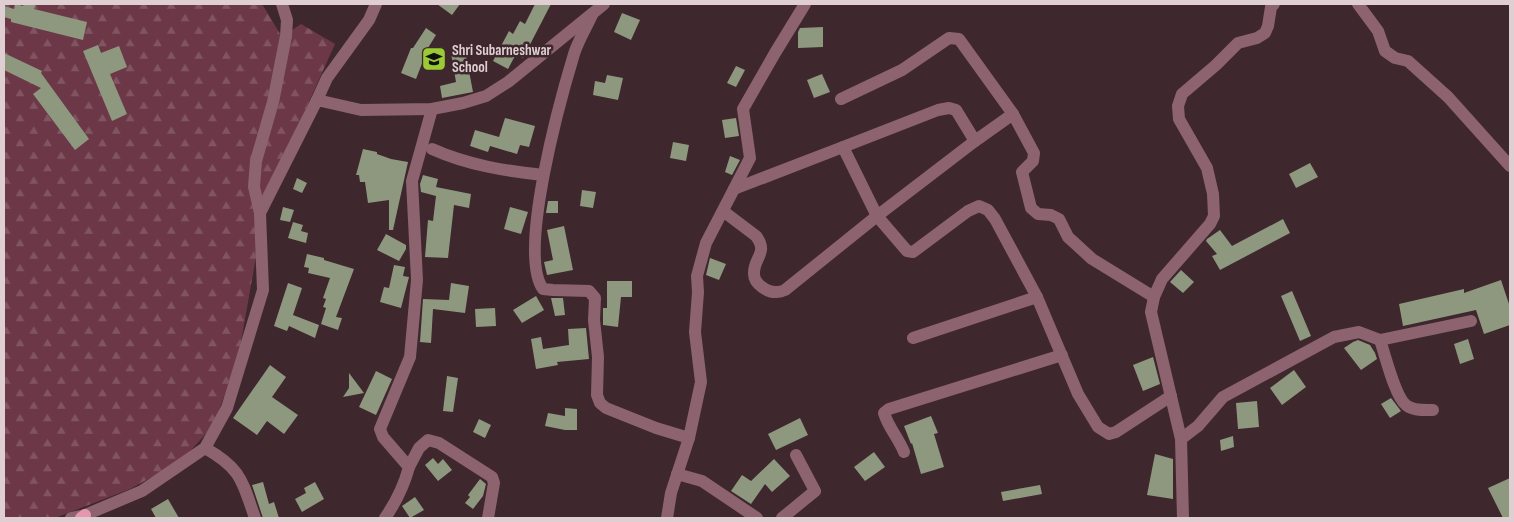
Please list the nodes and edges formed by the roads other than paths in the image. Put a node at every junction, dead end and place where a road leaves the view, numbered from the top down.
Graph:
1 (282, 4) edge
2 (376, 4) edge
3 (604, 4) edge
4 (805, 4) edge
5 (1274, 4) edge
6 (1358, 4) edge
7 (592, 15) junction
8 (841, 99) dead end
9 (317, 100) junction
10 (432, 109) junction
11 (1013, 114) junction
12 (975, 141) junction
13 (843, 147) junction
14 (432, 149) dead end
15 (1510, 166) edge
16 (544, 175) junction
17 (734, 189) junction
18 (723, 211) junction
19 (260, 213) junction
20 (877, 216) junction
21 (1038, 297) junction
22 (1154, 297) junction
23 (1471, 321) dead end
24 (913, 338) dead end
25 (1380, 340) junction
26 (1062, 355) junction
27 (1171, 396) junction
28 (1433, 410) dead end
29 (689, 438) junction
30 (1181, 440) junction
31 (205, 448) junction
32 (904, 452) dead end
33 (796, 455) dead end
34 (409, 467) junction
35 (677, 474) junction
36 (83, 517) edge
37 (70, 518) edge
38 (255, 518) edge
39 (385, 518) edge
40 (488, 518) edge
41 (667, 518) edge
42 (757, 518) edge
43 (782, 518) edge
44 (1183, 518) edge

1 - 19 street
2 - 9 street
3 - 7 street
4 - 17 street
5 - 22 street
6 - 15 street
7 - 10 street
7 - 16 street
8 - 11 street
9 - 10 street
9 - 19 street
10 - 34 street
11 - 12 street
11 - 22 street
12 - 13 street
12 - 20 street
13 - 17 street
13 - 20 street
14 - 16 street
16 - 29 street
17 - 18 street
18 - 20 street
18 - 29 street
19 - 31 street
20 - 21 street
21 - 24 street
21 - 26 street
22 - 27 street
23 - 25 street
25 - 28 street
25 - 30 street
26 - 27 street
26 - 32 street
27 - 30 street
29 - 35 street
30 - 44 street
31 - 36 street
31 - 38 street
33 - 43 street
34 - 39 street
34 - 40 street
35 - 41 street
35 - 42 street
36 - 37 street

